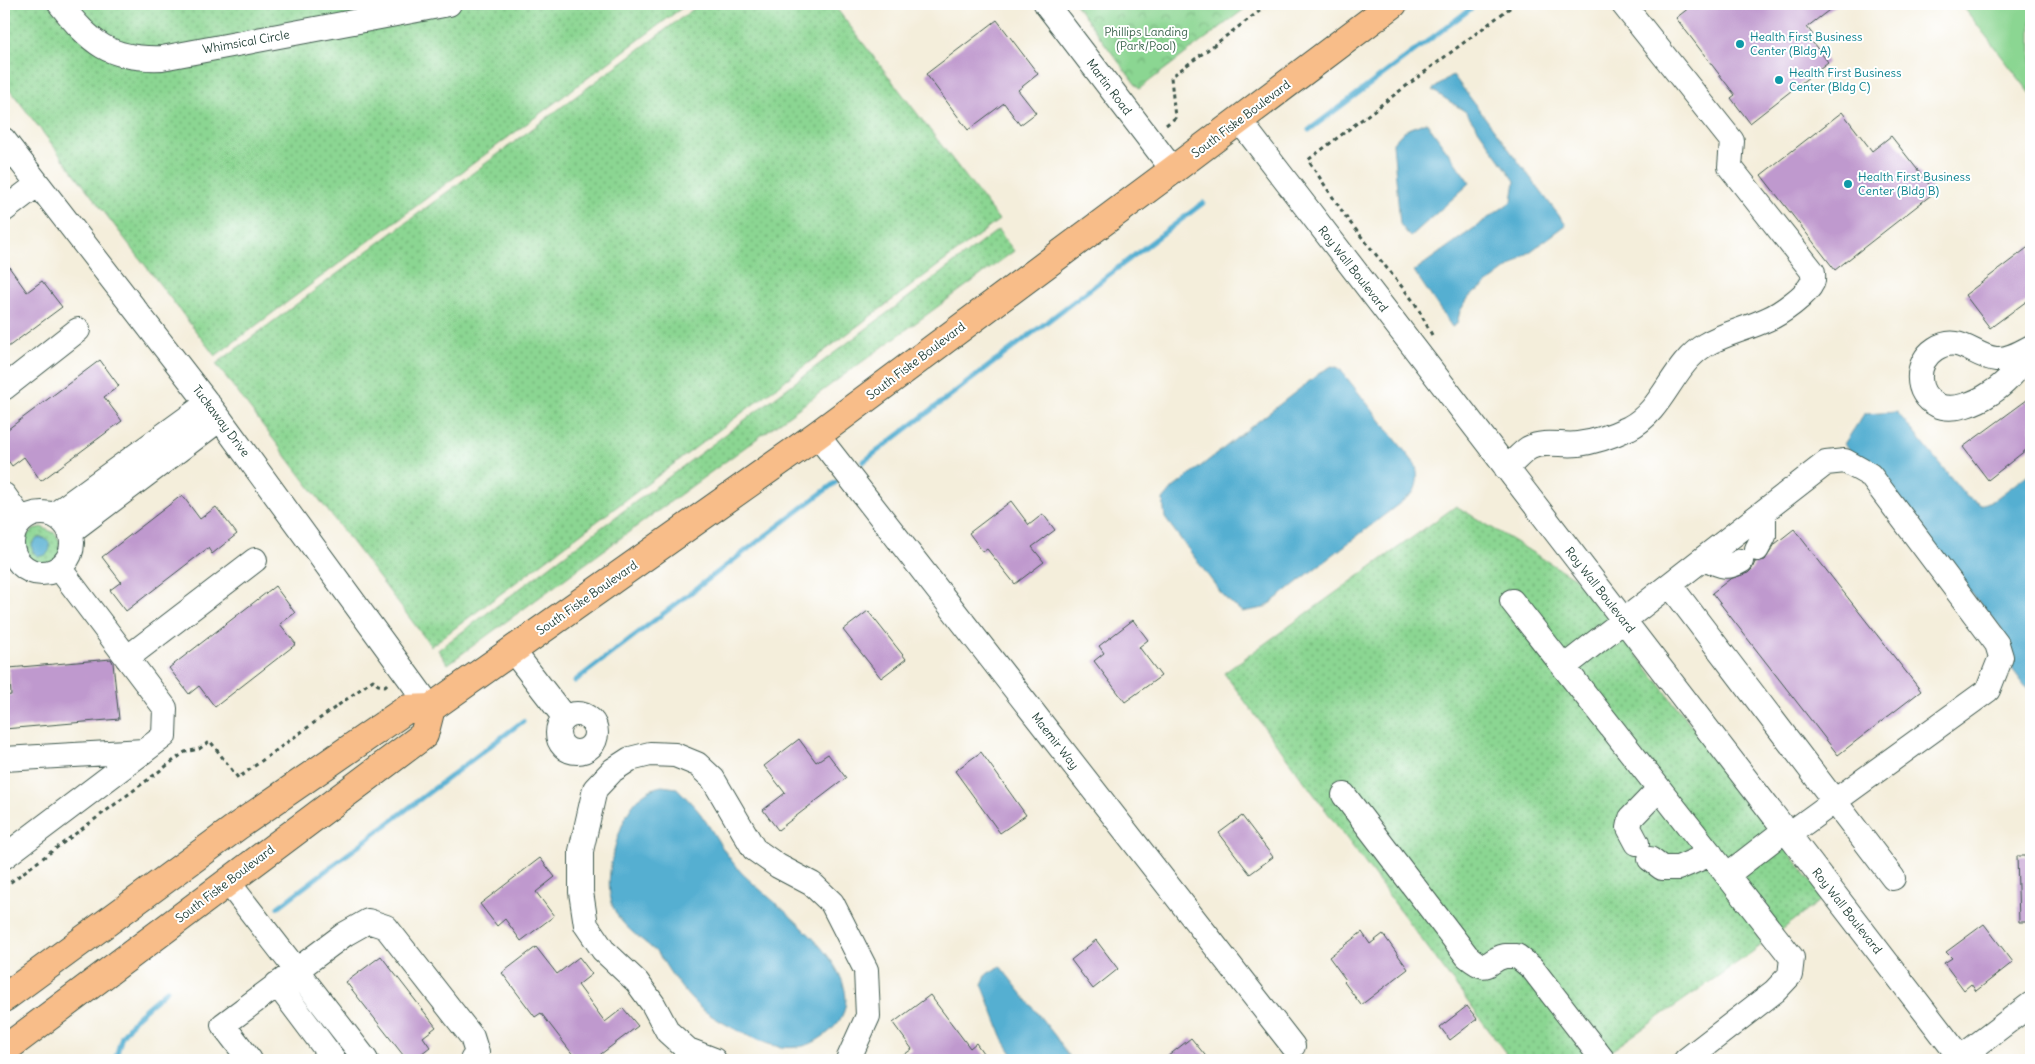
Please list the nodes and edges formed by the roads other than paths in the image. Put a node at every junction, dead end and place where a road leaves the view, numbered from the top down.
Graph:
1 (60, 4) edge
2 (449, 4) edge
3 (1046, 4) edge
4 (1393, 4) edge
5 (1623, 4) edge
6 (1239, 120) junction
7 (4, 140) edge
8 (1173, 170) junction
9 (38, 184) junction
10 (4, 210) edge
11 (78, 330) dead end
12 (2031, 347) edge
13 (2031, 352) edge
14 (4, 388) edge
15 (214, 411) junction
16 (817, 435) junction
17 (1506, 468) junction
18 (4, 495) edge
19 (1764, 512) junction
20 (54, 515) junction
21 (22, 520) junction
22 (70, 532) junction
23 (1705, 558) junction
24 (255, 560) dead end
25 (60, 569) junction
26 (1670, 585) junction
27 (1512, 601) dead end
28 (1624, 621) junction
29 (513, 651) junction
30 (127, 658) junction
31 (1564, 668) junction
32 (431, 708) junction
33 (587, 744) junction
34 (144, 751) junction
35 (4, 759) edge
36 (630, 759) junction
37 (595, 789) junction
38 (1659, 789) junction
39 (1344, 795) dead end
40 (1834, 802) junction
41 (1786, 833) junction
42 (1711, 854) junction
43 (4, 857) edge
44 (1727, 875) junction
45 (1893, 878) dead end
46 (228, 882) junction
47 (296, 970) junction
48 (277, 984) junction
49 (4, 998) edge
50 (2031, 1004) edge
51 (1293, 1046) dead end
52 (4, 1050) edge
53 (1961, 1059) edge
54 (250, 1060) edge
55 (334, 1060) edge
56 (366, 1060) edge
57 (472, 1060) edge
58 (714, 1060) edge
59 (848, 1060) edge
60 (1603, 1060) edge
61 (1686, 1060) edge

1 - 2 street, Whimsical Circle
3 - 8 street, Martin Road
4 - 6 main road, South Fiske Boulevard
5 - 17 street
6 - 8 main road, South Fiske Boulevard
6 - 17 street, Roy Wall Boulevard
7 - 9 street, Tuckaway Drive
8 - 16 main road, South Fiske Boulevard
9 - 10 street
9 - 15 street, Tuckaway Drive
11 - 14 street
12 - 13 street
15 - 20 street
15 - 22 street
15 - 32 street, Tuckaway Drive
16 - 29 main road, South Fiske Boulevard
16 - 51 street, Maemir Way
17 - 28 street, Roy Wall Boulevard
18 - 21 street
19 - 23 street
19 - 23 street
19 - 40 street
20 - 21 street
20 - 22 street
21 - 25 street
22 - 25 street
23 - 26 street
24 - 30 street
25 - 30 street
26 - 28 street
26 - 40 street
27 - 31 street
28 - 31 street
28 - 41 street, Roy Wall Boulevard
29 - 32 main road, South Fiske Boulevard
29 - 33 street
30 - 34 street
31 - 38 street
32 - 46 main road, South Fiske Boulevard
32 - 49 main road
33 - 36 street
33 - 37 street
34 - 35 street
34 - 43 street
36 - 37 street
36 - 59 street
37 - 58 street
38 - 42 street
38 - 42 street
39 - 60 street
40 - 41 street
40 - 45 street
41 - 44 street
41 - 53 street, Roy Wall Boulevard
42 - 44 street
44 - 61 street
46 - 47 street
46 - 52 main road, South Fiske Boulevard
47 - 48 street
47 - 56 street
47 - 57 street
48 - 54 street
48 - 55 street
50 - 53 street

